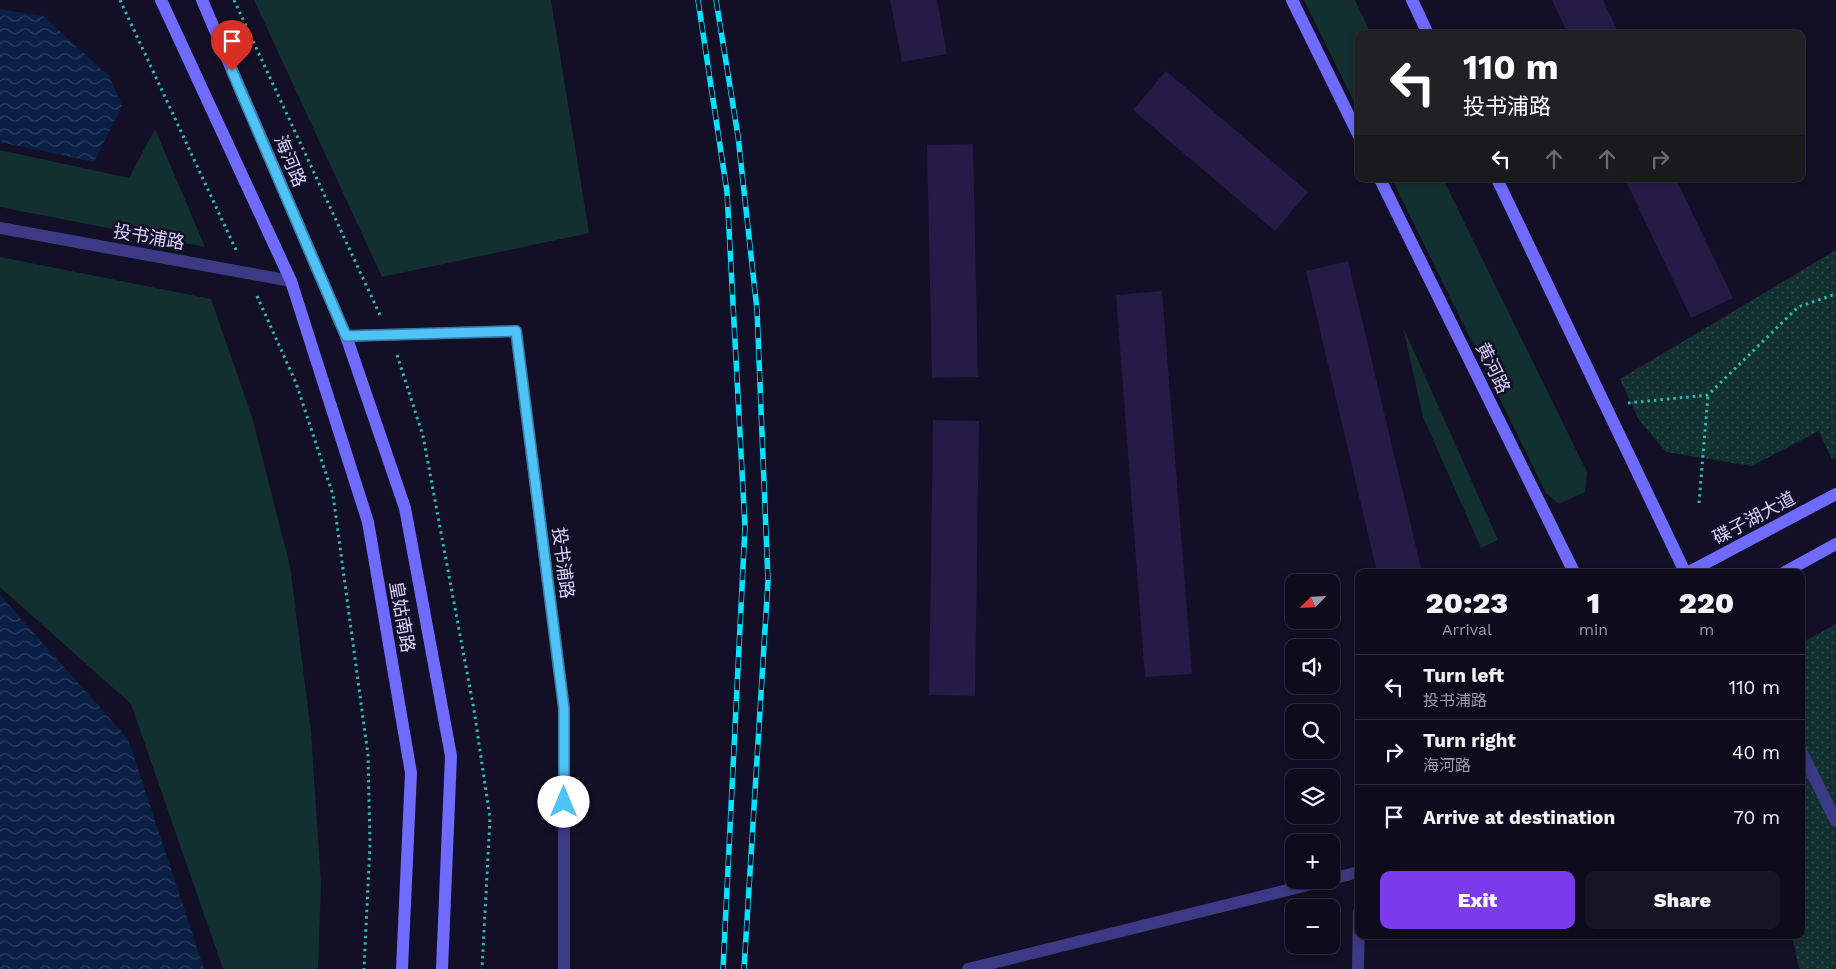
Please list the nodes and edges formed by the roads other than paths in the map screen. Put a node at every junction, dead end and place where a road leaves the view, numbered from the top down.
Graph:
1 (161, 0) edge
2 (202, 0) edge
3 (1292, 0) edge
4 (1412, 0) edge
5 (1426, 30) edge
6 (1355, 128) edge
7 (1381, 182) edge
8 (1498, 182) edge
9 (0, 228) edge
10 (291, 281) junction
11 (346, 336) junction
12 (1836, 494) edge
13 (1836, 544) edge
14 (1573, 569) edge
15 (1686, 569) edge
16 (1693, 569) edge
17 (1790, 569) edge
18 (1805, 759) edge
19 (1836, 821) edge
20 (1355, 873) edge
21 (1340, 877) edge
22 (1293, 889) edge
23 (1359, 939) edge
24 (402, 969) edge
25 (442, 969) edge
26 (564, 969) edge
27 (968, 969) edge
28 (1358, 969) edge

1 - 10 street
2 - 11 street, 海河路
3 - 6 street
4 - 5 street
7 - 14 street, 黄河路
8 - 15 street
9 - 10 street, 投书浦路
10 - 24 street, 皇姑南路
11 - 25 street, 皇姑南路
11 - 26 street, 投书浦路
12 - 16 street, 碟子湖大道
13 - 17 street
18 - 19 street
20 - 21 street
22 - 27 street
23 - 28 street

